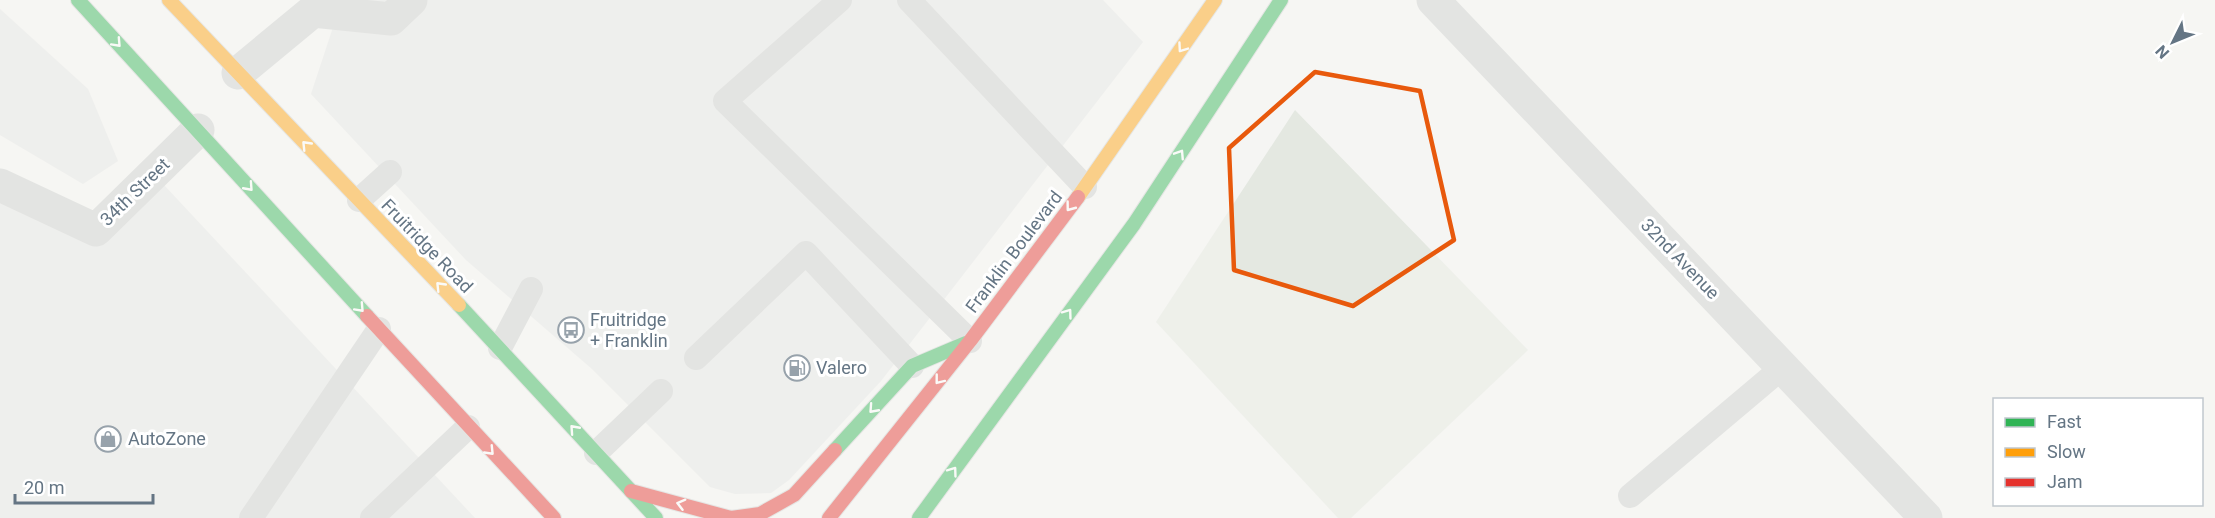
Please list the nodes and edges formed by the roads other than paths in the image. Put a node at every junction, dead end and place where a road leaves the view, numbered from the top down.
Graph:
1 (78, 0) edge
2 (169, 0) edge
3 (411, 0) edge
4 (840, 0) edge
5 (909, 0) edge
6 (1215, 0) edge
7 (1281, 0) edge
8 (1433, 0) edge
9 (312, 6) edge
10 (238, 73) junction
11 (198, 130) junction
12 (390, 172) dead end
13 (0, 185) edge
14 (1085, 187) junction
15 (359, 200) junction
16 (531, 289) dead end
17 (379, 329) junction
18 (970, 341) junction
19 (500, 348) junction
20 (696, 358) dead end
21 (912, 366) junction
22 (1783, 367) junction
23 (661, 391) dead end
24 (468, 427) junction
25 (596, 453) junction
26 (631, 490) junction
27 (1630, 496) dead end
28 (251, 518) edge
29 (372, 518) edge
30 (554, 518) edge
31 (656, 518) edge
32 (830, 518) edge
33 (919, 518) edge
34 (1926, 518) edge

1 -> 11 main road
2 - 10 main road, Fruitridge Road
3 - 9 street
4 - 18 lane
5 - 14 lane
6 -> 14 main road, Franklin Boulevard
33 -> 7 main road
8 - 22 street, 32nd Avenue
9 - 10 street
15 -> 10 main road, Fruitridge Road
11 - 13 street, 34th Street
11 -> 17 main road
12 - 15 lane
14 -> 18 main road, Franklin Boulevard
19 -> 15 main road, Fruitridge Road
16 - 19 lane
17 - 24 main road
17 - 28 lane
18 - 21 main road
18 -> 32 main road, Franklin Boulevard
25 -> 19 main road, Fruitridge Road
20 - 21 lane
21 -> 26 main road
22 - 27 lane
22 - 34 street, 32nd Avenue
23 - 25 lane
24 - 29 lane
24 -> 30 main road
25 - 26 main road, Fruitridge Road
26 - 31 main road, Fruitridge Road

